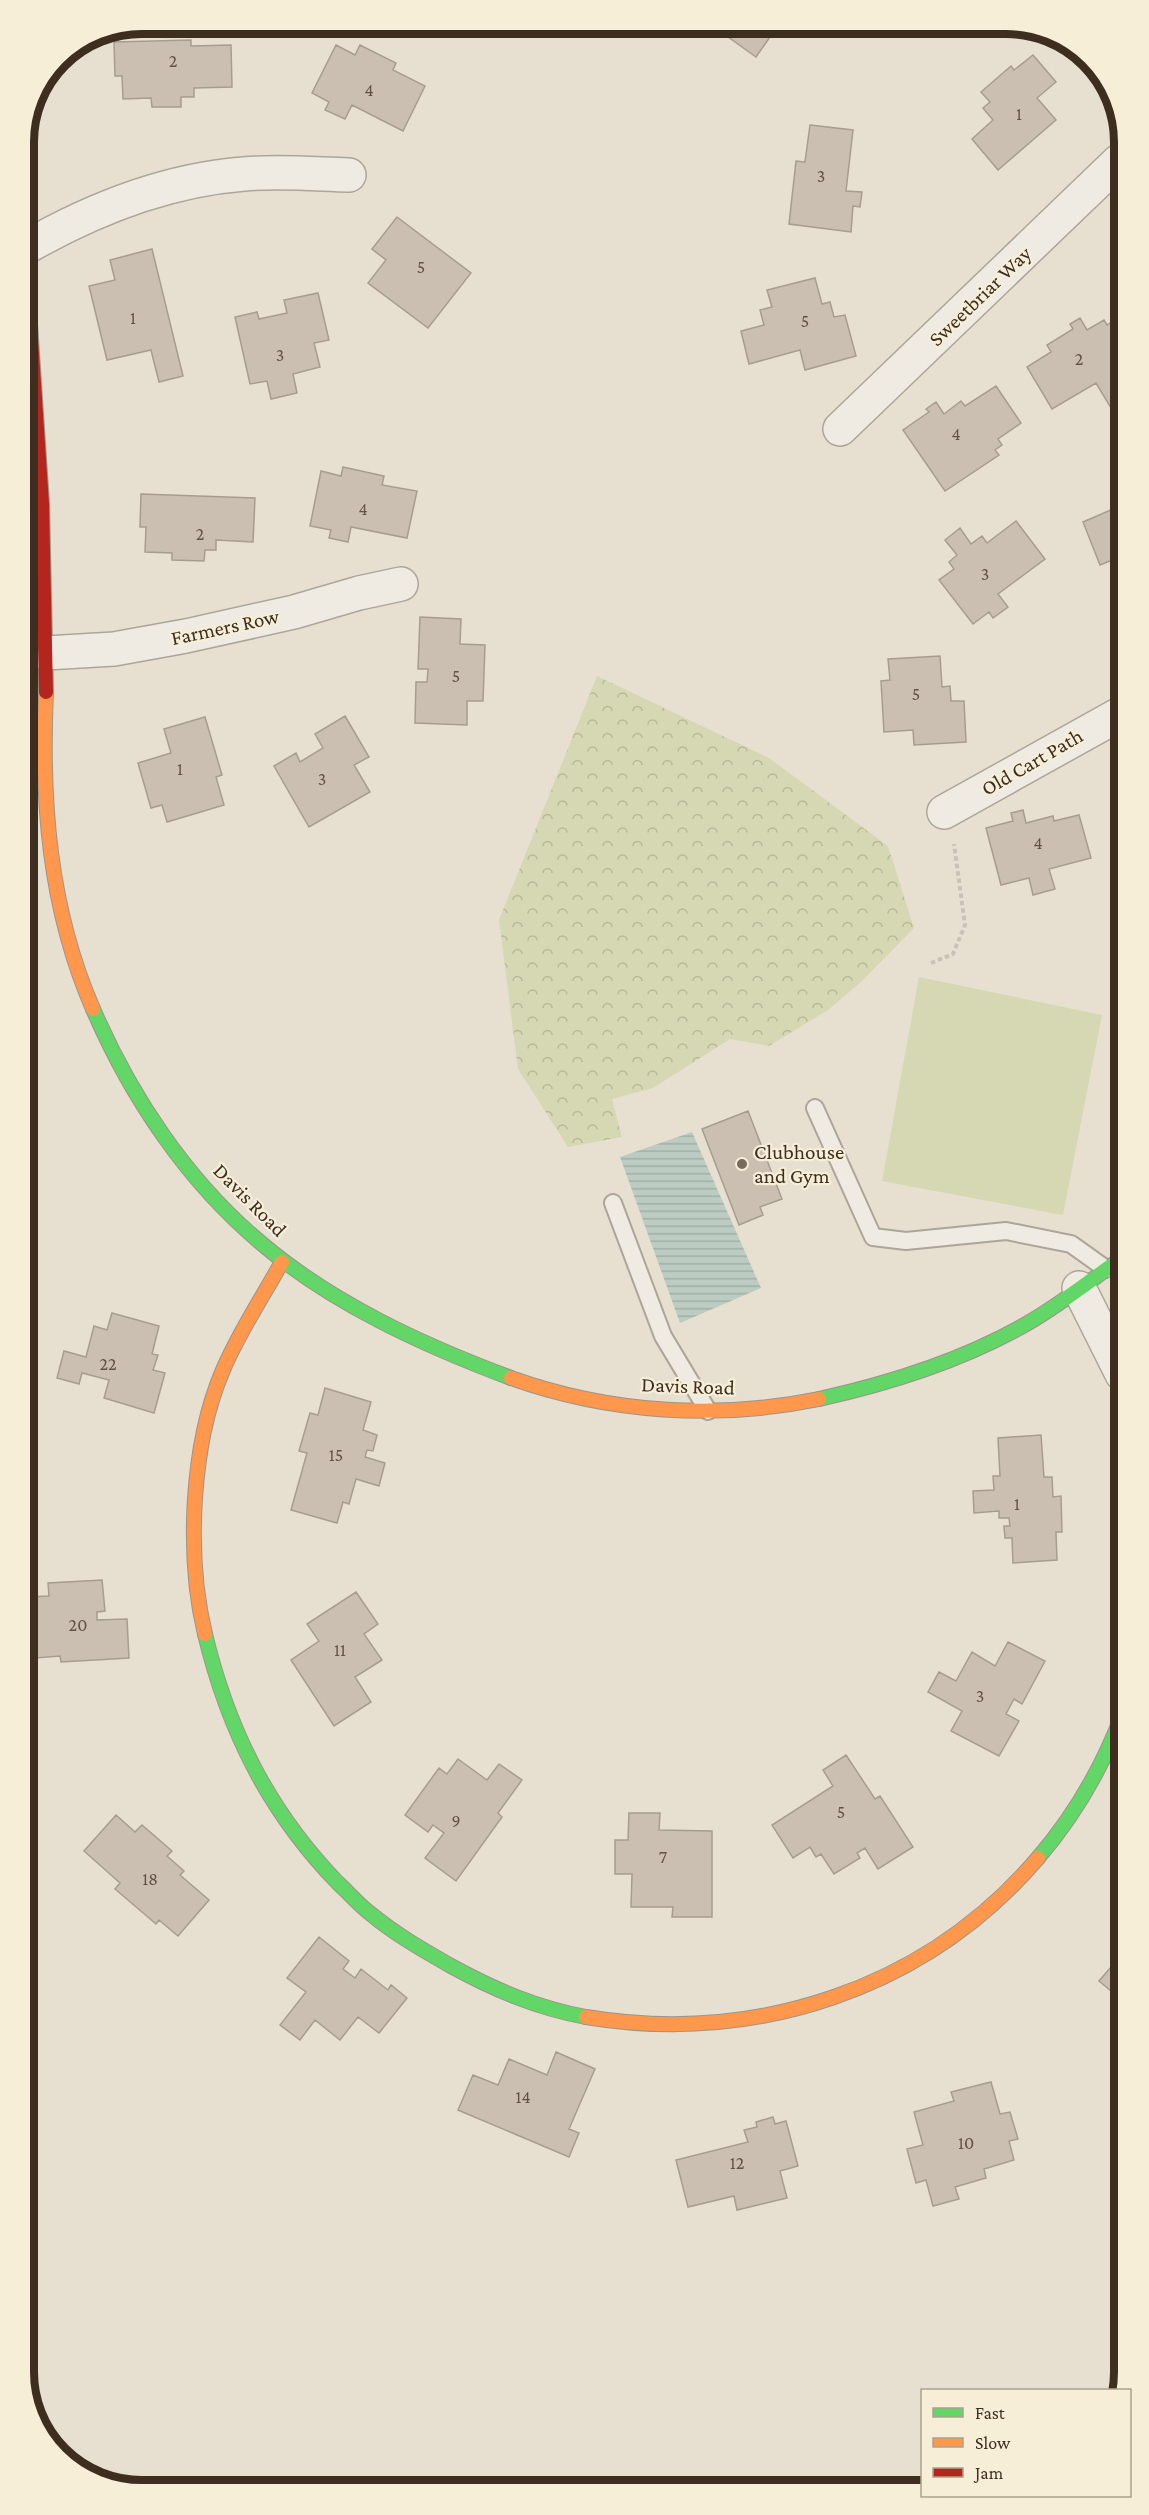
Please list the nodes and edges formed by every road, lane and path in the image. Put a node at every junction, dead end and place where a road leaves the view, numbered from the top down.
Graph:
1 (1114, 166) edge
2 (349, 175) dead end
3 (35, 242) edge
4 (35, 390) edge
5 (840, 429) dead end
6 (401, 584) dead end
7 (46, 653) junction
8 (1114, 717) edge
9 (944, 812) joint
10 (931, 963) dead end
11 (815, 1108) dead end
12 (613, 1203) dead end
13 (282, 1262) junction
14 (1114, 1264) edge
15 (1106, 1269) junction
16 (1079, 1288) junction
17 (1114, 1358) edge
18 (708, 1411) junction
19 (1114, 1739) edge

1 - 5 street, Sweetbriar Way
2 - 3 street
4 - 7 street, Davis Road
6 - 7 street, Farmers Row
7 - 13 street, Davis Road
8 - 9 street, Old Cart Path
9 - 10 path
11 - 15 lane
12 - 18 lane
13 - 18 street, Davis Road
13 - 19 street
14 - 15 street, Davis Road
15 - 16 street, Davis Road
16 - 17 street
16 - 18 street, Davis Road

